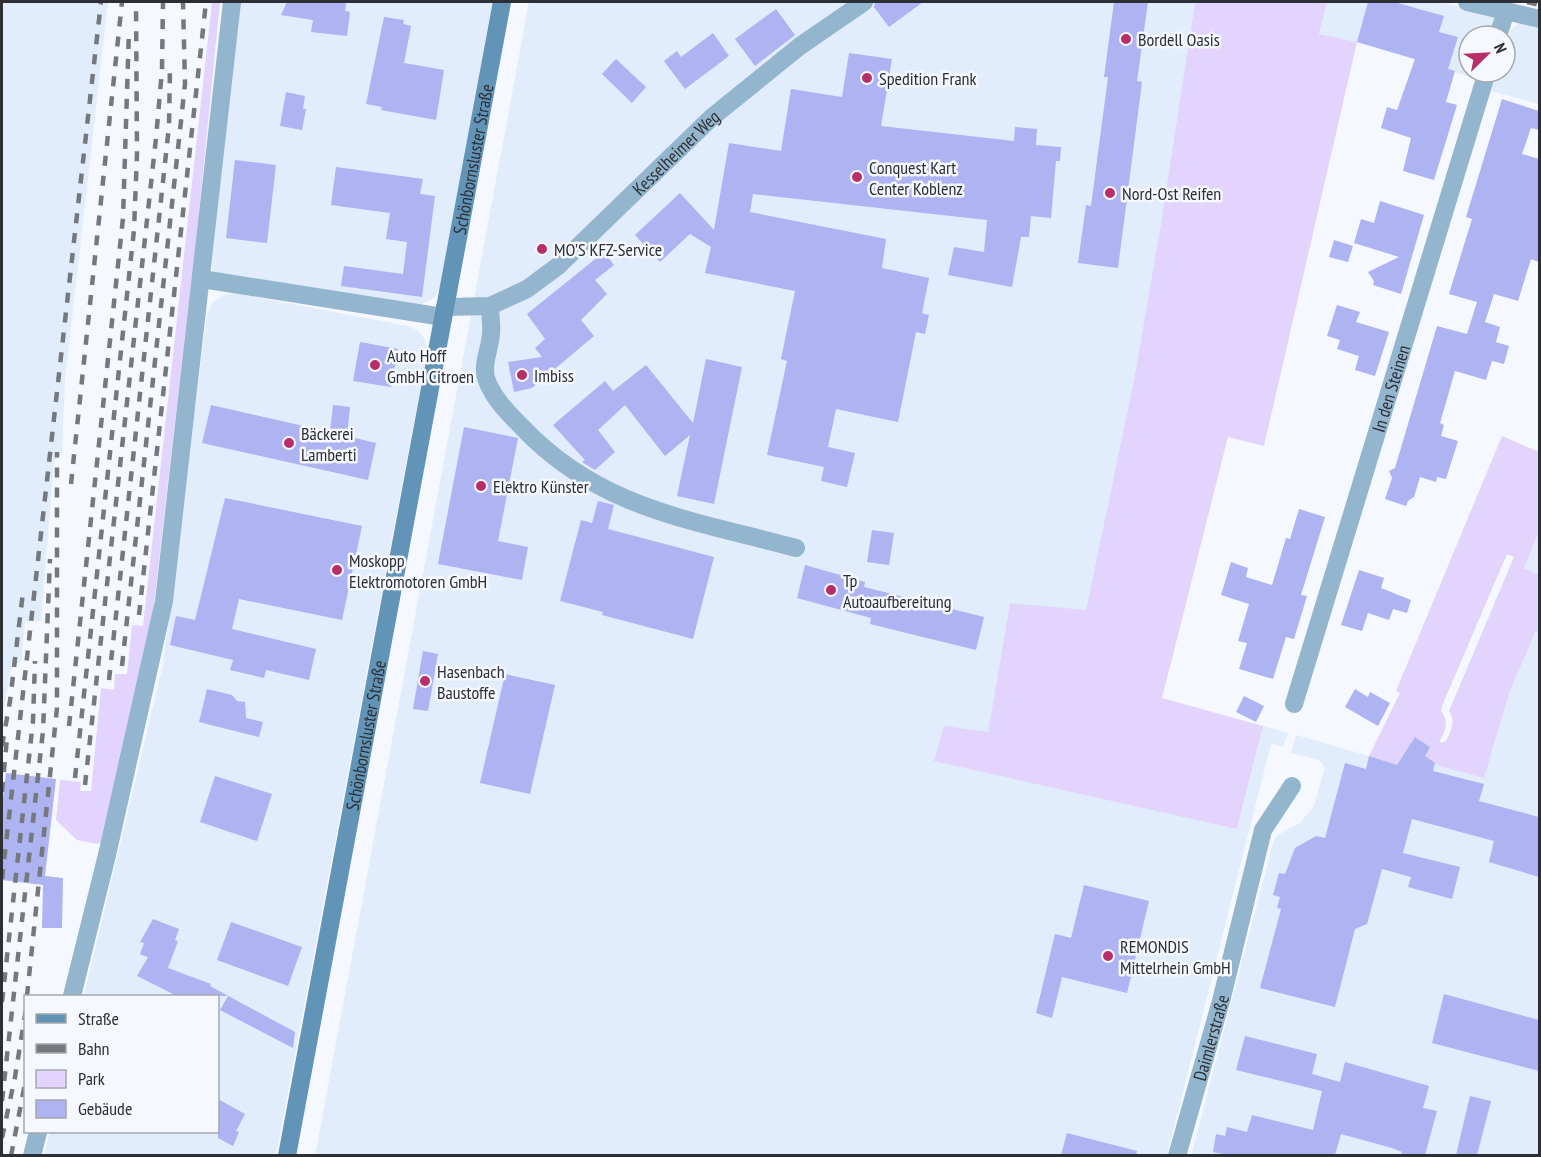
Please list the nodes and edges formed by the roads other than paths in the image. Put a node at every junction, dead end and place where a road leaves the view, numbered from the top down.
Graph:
1 (232, 2) edge
2 (502, 2) edge
3 (864, 2) edge
4 (1467, 2) edge
5 (1506, 11) junction
6 (1539, 19) edge
7 (1502, 24) edge
8 (1483, 84) edge
9 (202, 279) junction
10 (490, 306) junction
11 (444, 312) junction
12 (796, 548) dead end
13 (1294, 704) dead end
14 (1292, 786) dead end
15 (72, 995) edge
16 (38, 1133) edge
17 (32, 1155) edge
18 (287, 1155) edge
19 (1177, 1155) edge

1 - 9 street
2 - 11 street, Schönbornsluster Straße
3 - 10 street, Kesselheimer Weg
4 - 5 street
5 - 6 street
5 - 7 street
8 - 13 street, In den Steinen
9 - 11 street
9 - 15 street
10 - 11 street, Kesselheimer Weg
10 - 12 street
11 - 18 street, Schönbornsluster Straße
14 - 19 street, Daimlerstraße
16 - 17 street

